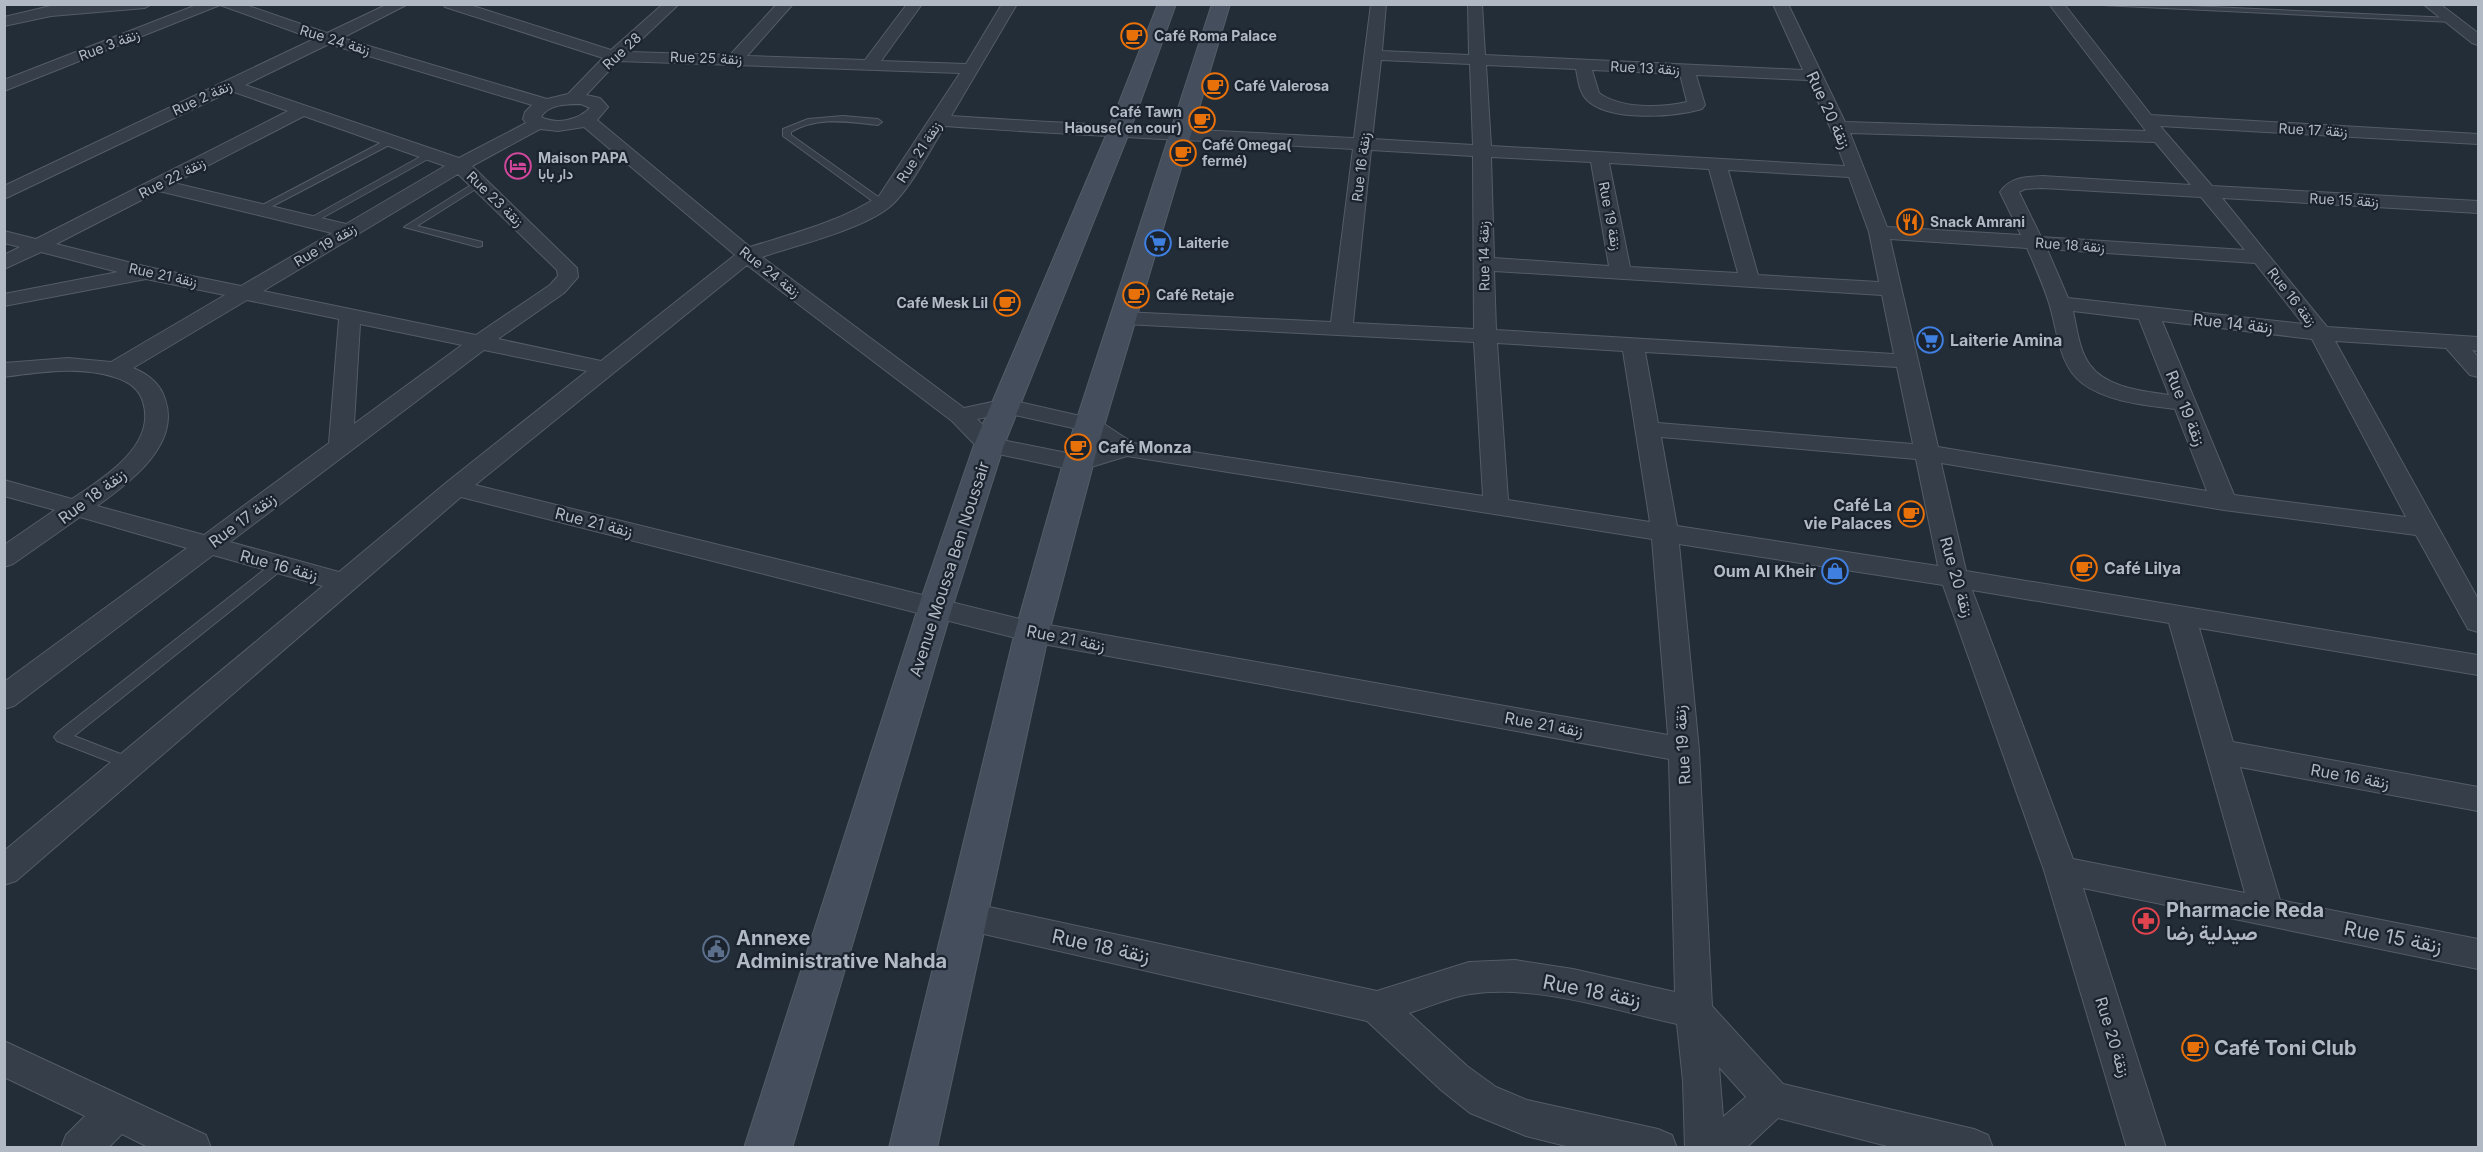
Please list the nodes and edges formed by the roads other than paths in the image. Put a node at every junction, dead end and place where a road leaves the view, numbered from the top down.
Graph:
1 (78, 4) edge
2 (145, 4) edge
3 (214, 4) edge
4 (227, 4) edge
5 (401, 4) edge
6 (450, 4) edge
7 (672, 4) edge
8 (786, 4) edge
9 (915, 4) edge
10 (1010, 4) edge
11 (1167, 4) edge
12 (1221, 4) edge
13 (1379, 4) edge
14 (1475, 4) edge
15 (1780, 4) edge
16 (2056, 4) edge
17 (2084, 4) edge
18 (2430, 4) edge
19 (507, 9) dead end
20 (51, 11) junction
21 (492, 17) junction
22 (2452, 20) junction
23 (4, 22) edge
24 (2477, 38) edge
25 (328, 39) junction
26 (1374, 55) junction
27 (614, 56) junction
28 (736, 59) junction
29 (1477, 60) junction
30 (870, 65) junction
31 (1582, 65) junction
32 (971, 69) junction
33 (1687, 70) junction
34 (1812, 75) junction
35 (230, 85) junction
36 (4, 86) edge
37 (573, 99) junction
38 (547, 104) junction
39 (303, 110) junction
40 (586, 120) junction
41 (940, 120) junction
42 (878, 122) dead end
43 (538, 123) junction
44 (1839, 127) junction
45 (2154, 128) junction
46 (1118, 133) junction
47 (1182, 134) junction
48 (2478, 139) edge
49 (390, 141) junction
50 (1364, 146) junction
51 (1482, 152) junction
52 (430, 155) junction
53 (1599, 158) junction
54 (460, 165) junction
55 (1717, 165) junction
56 (1857, 172) junction
57 (478, 183) junction
58 (157, 185) junction
59 (4, 193) edge
60 (2209, 193) junction
61 (881, 203) junction
62 (2478, 207) edge
63 (260, 209) junction
64 (310, 221) junction
65 (350, 231) junction
66 (1879, 232) junction
67 (4, 237) edge
68 (2035, 243) junction
69 (478, 244) dead end
70 (40, 245) junction
71 (747, 255) junction
72 (2260, 257) junction
73 (4, 263) edge
74 (1484, 264) junction
75 (148, 273) junction
76 (1621, 273) junction
77 (1750, 281) junction
78 (1892, 289) junction
79 (246, 292) junction
80 (4, 300) edge
81 (2060, 303) junction
82 (2148, 314) junction
83 (350, 316) junction
84 (1124, 318) junction
85 (1341, 330) junction
86 (2320, 333) junction
87 (1485, 336) junction
88 (480, 342) junction
89 (2453, 343) junction
90 (2478, 344) edge
91 (1633, 345) junction
92 (1906, 361) junction
93 (603, 368) junction
94 (4, 370) edge
95 (114, 370) junction
96 (2478, 370) edge
97 (2185, 404) junction
98 (1006, 406) junction
99 (960, 416) junction
100 (1090, 424) junction
101 (1648, 429) junction
102 (989, 445) junction
103 (341, 447) junction
104 (1126, 449) junction
105 (1928, 453) junction
106 (1078, 464) junction
107 (4, 488) edge
108 (456, 488) junction
109 (2224, 502) junction
110 (1496, 507) junction
111 (78, 509) junction
112 (2425, 528) junction
113 (1665, 533) junction
114 (208, 546) junction
115 (4, 558) edge
116 (279, 565) junction
117 (1954, 578) junction
118 (345, 583) junction
119 (936, 608) junction
120 (2181, 616) junction
121 (2478, 622) edge
122 (1032, 632) junction
123 (2478, 665) edge
124 (4, 698) edge
125 (1684, 750) junction
126 (2221, 753) junction
127 (131, 764) junction
128 (2478, 799) edge
129 (2061, 870) junction
130 (4, 871) edge
131 (2267, 912) junction
132 (966, 916) junction
133 (2478, 954) edge
134 (1377, 1007) junction
135 (1694, 1012) junction
136 (4, 1058) edge
137 (1772, 1099) junction
138 (117, 1112) junction
139 (80, 1148) edge
140 (192, 1148) edge
141 (768, 1148) edge
142 (913, 1148) edge
143 (1658, 1148) edge
144 (1705, 1148) edge
145 (1717, 1148) edge
146 (1974, 1148) edge
147 (2147, 1148) edge

1 - 20 street
2 - 20 street
3 - 36 street, Rue 3 زنقة
4 - 25 street, Rue 24 زنقة
5 - 25 street, Rue 2 زنقة
6 - 21 street, Rue 25 زنقة
7 - 27 street, Rue 28
8 - 28 street
9 - 30 street
10 - 32 street, Rue 21 زنقة
11 - 46 street, Avenue Moussa Ben Noussair
12 - 47 street
13 - 26 street, Rue 16 زنقة
14 - 29 street, Rue 14 زنقة
15 - 34 street, Rue 20 زنقة
16 - 45 street, Rue 16 زنقة
17 - 22 lane
18 - 22 street
19 - 21 street
20 - 23 street
21 - 27 street, Rue 25 زنقة
22 - 24 street
25 - 35 street, Rue 2 زنقة
25 - 38 street, Rue 24 زنقة
26 - 29 street, Rue 13 زنقة
26 - 50 street, Rue 16 زنقة
27 - 28 street, Rue 25 زنقة
27 - 37 street, Rue 28
28 - 30 street, Rue 25 زنقة
29 - 31 street, Rue 13 زنقة
29 - 51 street, Rue 14 زنقة
30 - 32 street, Rue 25 زنقة
31 - 33 street, Rue 13 زنقة
31 - 33 street
32 - 41 street, Rue 21 زنقة
33 - 34 street, Rue 13 زنقة
34 - 44 street, Rue 20 زنقة
35 - 39 street, Rue 23 زنقة
35 - 59 street, Rue 2 زنقة
37 - 38 street
37 - 40 street
38 - 43 street
39 - 49 street, Rue 23 زنقة
39 - 58 street, Rue 22 زنقة
40 - 43 street
40 - 71 street, Rue 24 زنقة
41 - 46 street
41 - 61 street, Rue 21 زنقة
42 - 61 lane
43 - 54 street, Rue 19 زنقة
44 - 45 street, Rue 17 زنقة
44 - 56 street, Rue 20 زنقة
45 - 48 street, Rue 17 زنقة
45 - 60 street, Rue 16 زنقة
46 - 47 street
46 - 98 street, Avenue Moussa Ben Noussair
47 - 50 street
47 - 84 street
49 - 52 street, Rue 23 زنقة
49 - 63 lane
50 - 51 street
50 - 85 street, Rue 16 زنقة
51 - 53 street
51 - 74 street, Rue 14 زنقة
52 - 54 street, Rue 23 زنقة
52 - 64 lane
53 - 55 street
53 - 76 street, Rue 19 زنقة
54 - 57 street, Rue 23 زنقة
54 - 65 street, Rue 19 زنقة
55 - 56 street
55 - 77 street
56 - 66 street, Rue 20 زنقة
57 - 69 lane
57 - 88 street, Rue 23 زنقة
58 - 63 street
58 - 70 street, Rue 22 زنقة
60 - 62 street, Rue 15 زنقة
60 - 68 street
60 - 72 street, Rue 16 زنقة
61 - 71 street, Rue 21 زنقة
63 - 64 street
64 - 65 street
65 - 79 street, Rue 19 زنقة
66 - 68 street, Rue 18 زنقة
66 - 78 street, Rue 20 زنقة
67 - 70 street, Rue 21 زنقة
68 - 72 street, Rue 18 زنقة
68 - 81 street
70 - 73 street
70 - 75 street, Rue 21 زنقة
71 - 93 street, Rue 21 زنقة
71 - 99 street, Rue 24 زنقة
72 - 86 street, Rue 16 زنقة
74 - 76 street
74 - 87 street, Rue 14 زنقة
75 - 79 street, Rue 21 زنقة
75 - 80 street
76 - 77 street
77 - 78 street
78 - 92 street, Rue 20 زنقة
79 - 83 street, Rue 21 زنقة
79 - 95 street, Rue 19 زنقة
81 - 82 street, Rue 14 زنقة
81 - 97 street
82 - 86 street, Rue 14 زنقة
82 - 97 street, Rue 19 زنقة
83 - 88 street, Rue 21 زنقة
83 - 103 street
84 - 85 street
84 - 100 street
85 - 87 street
86 - 89 street, Rue 14 زنقة
86 - 112 street, Rue 16 زنقة
87 - 91 street
87 - 110 street, Rue 14 زنقة
88 - 93 street, Rue 21 زنقة
88 - 103 street, Rue 17 زنقة
89 - 90 street, Rue 14 زنقة
89 - 96 street
91 - 92 street
91 - 101 street, Rue 19 زنقة
92 - 105 street, Rue 20 زنقة
93 - 108 street, Rue 21 زنقة
94 - 95 street, Rue 18 زنقة
95 - 111 street, Rue 18 زنقة
97 - 109 street, Rue 19 زنقة
98 - 99 street
98 - 100 street
98 - 102 street, Avenue Moussa Ben Noussair
99 - 102 street, Rue 24 زنقة
100 - 104 street
100 - 106 street
101 - 105 street
101 - 113 street, Rue 19 زنقة
102 - 106 street
102 - 119 street, Avenue Moussa Ben Noussair
103 - 114 street, Rue 17 زنقة
104 - 106 street
104 - 110 street
105 - 109 street
105 - 117 street, Rue 20 زنقة
106 - 122 street
107 - 111 street, Rue 16 زنقة
108 - 118 street, Rue 21 زنقة
108 - 119 street, Rue 21 زنقة
109 - 112 street
110 - 113 street
111 - 114 street, Rue 16 زنقة
111 - 115 street, Rue 18 زنقة
112 - 121 street, Rue 16 زنقة
113 - 117 street
113 - 125 street, Rue 19 زنقة
114 - 116 street, Rue 16 زنقة
114 - 124 street, Rue 17 زنقة
116 - 118 street, Rue 16 زنقة
116 - 127 lane
117 - 120 street
117 - 129 street, Rue 20 زنقة
118 - 127 street, Rue 21 زنقة
119 - 122 street, Rue 21 زنقة
119 - 141 street, Avenue Moussa Ben Noussair
120 - 123 street
120 - 126 street
122 - 125 street, Rue 21 زنقة
122 - 132 street
125 - 135 street, Rue 19 زنقة
126 - 128 street, Rue 16 زنقة
126 - 131 street
127 - 130 street, Rue 21 زنقة
129 - 131 street, Rue 15 زنقة
129 - 147 street, Rue 20 زنقة
131 - 133 street, Rue 15 زنقة
132 - 134 street, Rue 18 زنقة
132 - 142 street
134 - 135 street, Rue 18 زنقة
134 - 143 street
135 - 137 street
135 - 144 street, Rue 19 زنقة
136 - 138 street
137 - 145 street
137 - 146 street
138 - 139 street
138 - 140 street

